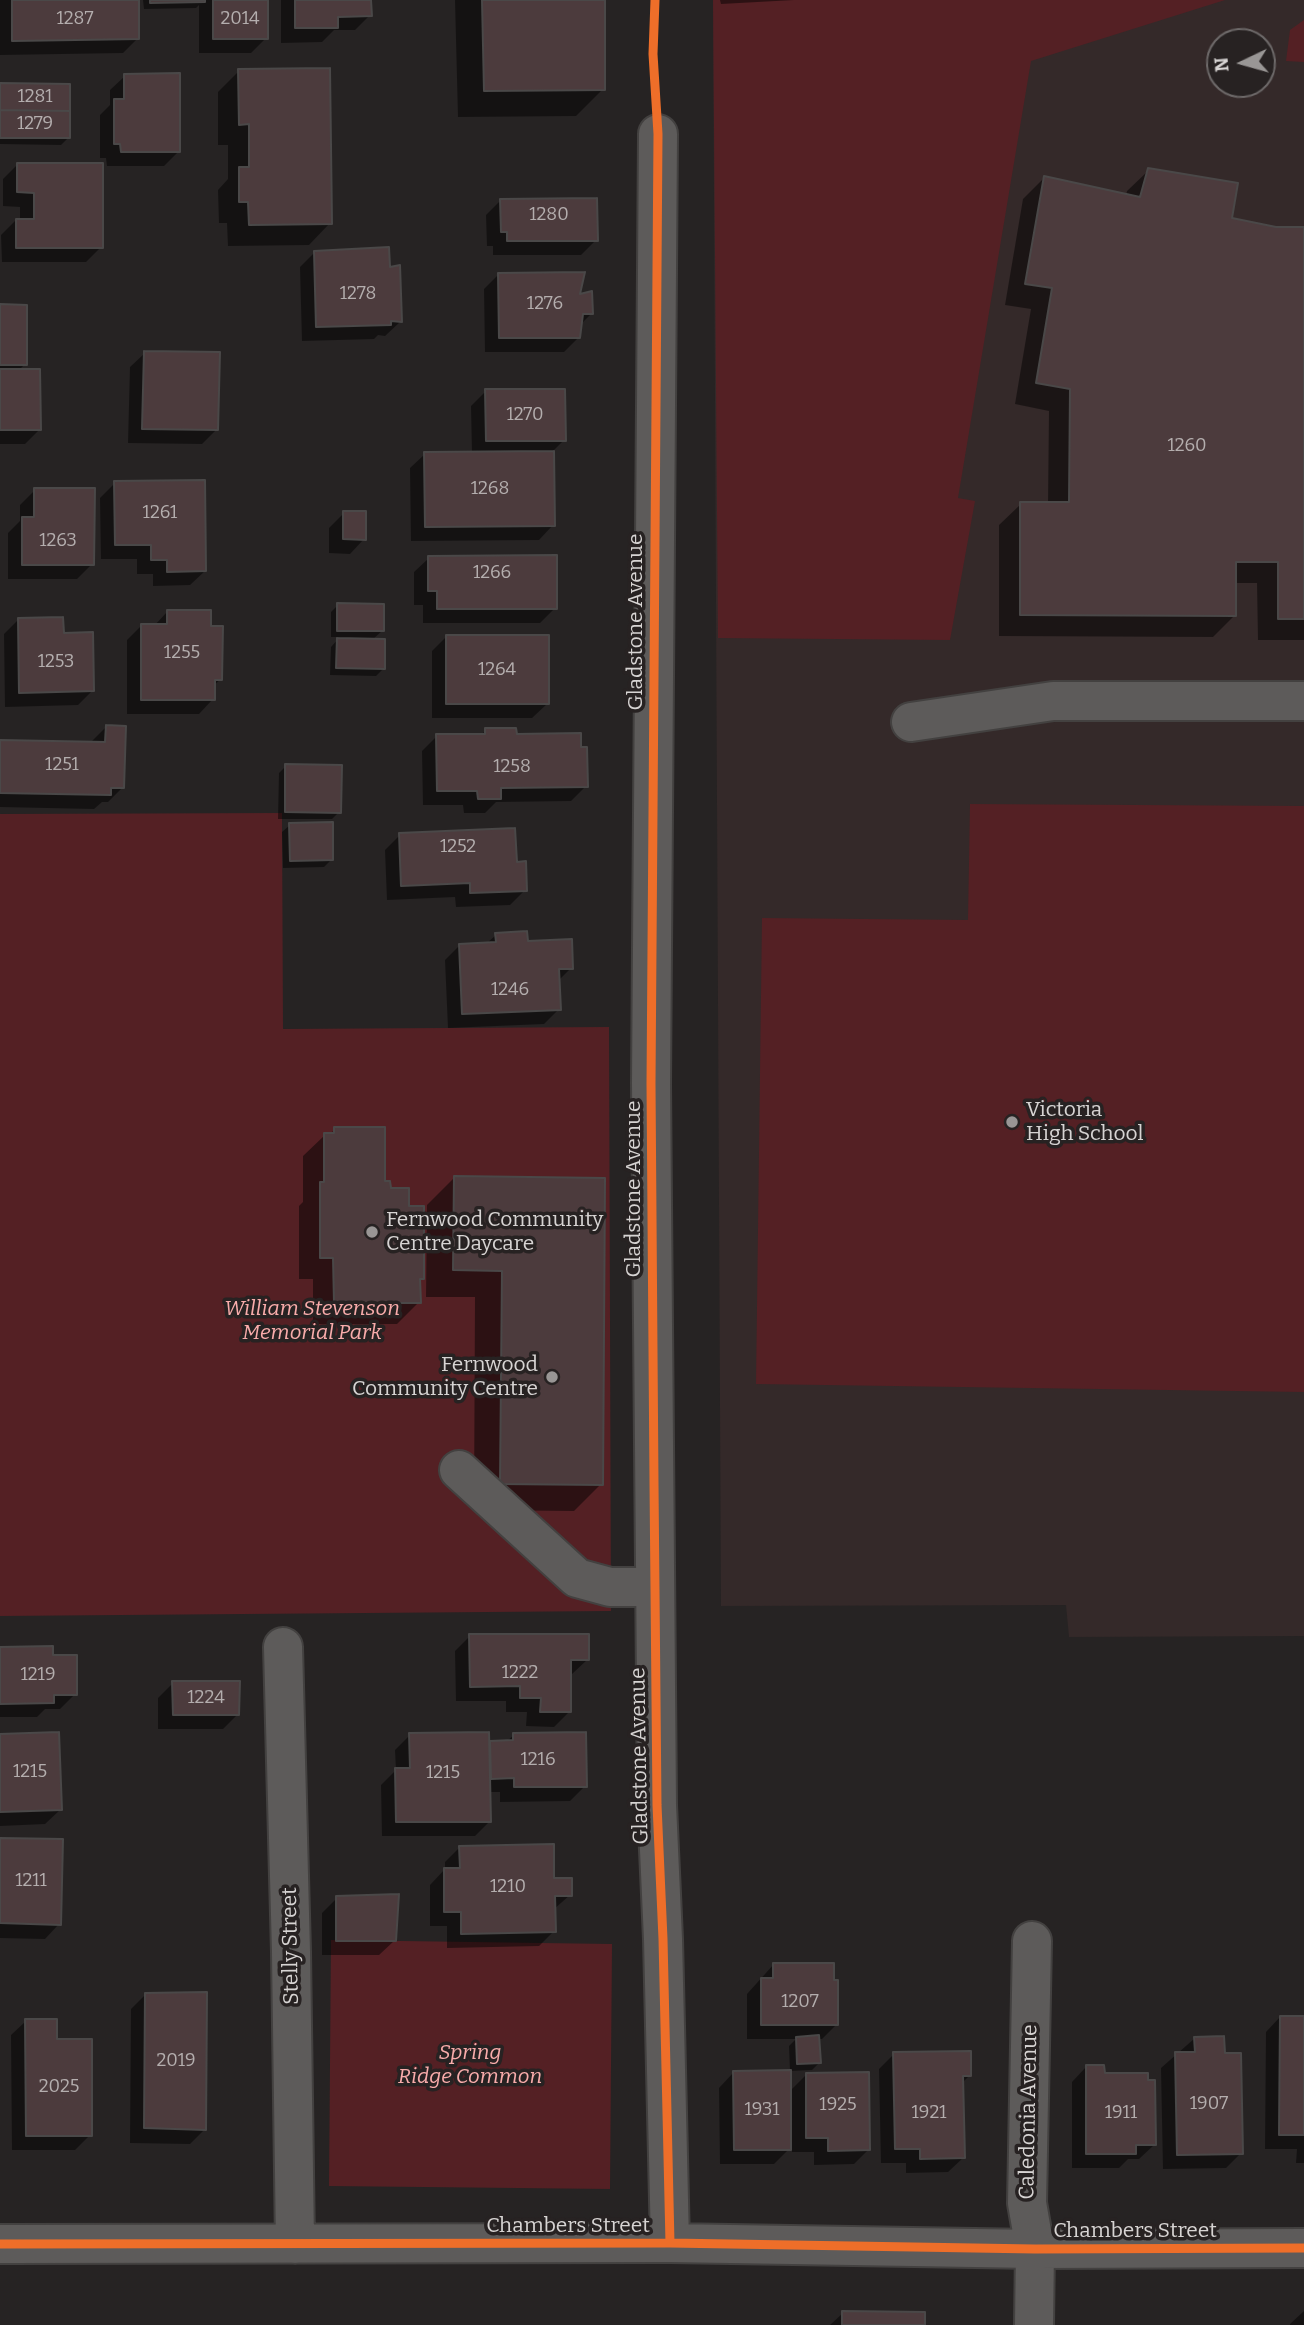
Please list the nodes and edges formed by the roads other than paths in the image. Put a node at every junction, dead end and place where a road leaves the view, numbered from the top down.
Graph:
1 (658, 134) dead end
2 (1304, 701) edge
3 (911, 722) dead end
4 (459, 1470) dead end
5 (655, 1587) junction
6 (283, 1647) dead end
7 (1031, 1941) dead end
8 (670, 2243) junction
9 (0, 2244) edge
10 (295, 2244) junction
11 (1304, 2248) edge
12 (1035, 2249) junction
13 (1034, 2325) edge

1 - 5 street, Gladstone Avenue
2 - 3 street
4 - 5 street
5 - 8 street, Gladstone Avenue
6 - 10 street, Stelly Street
7 - 12 street, Caledonia Avenue
8 - 10 street, Chambers Street
8 - 12 street, Chambers Street
9 - 10 street, Chambers Street
11 - 12 street, Chambers Street
12 - 13 street, Caledonia Avenue

